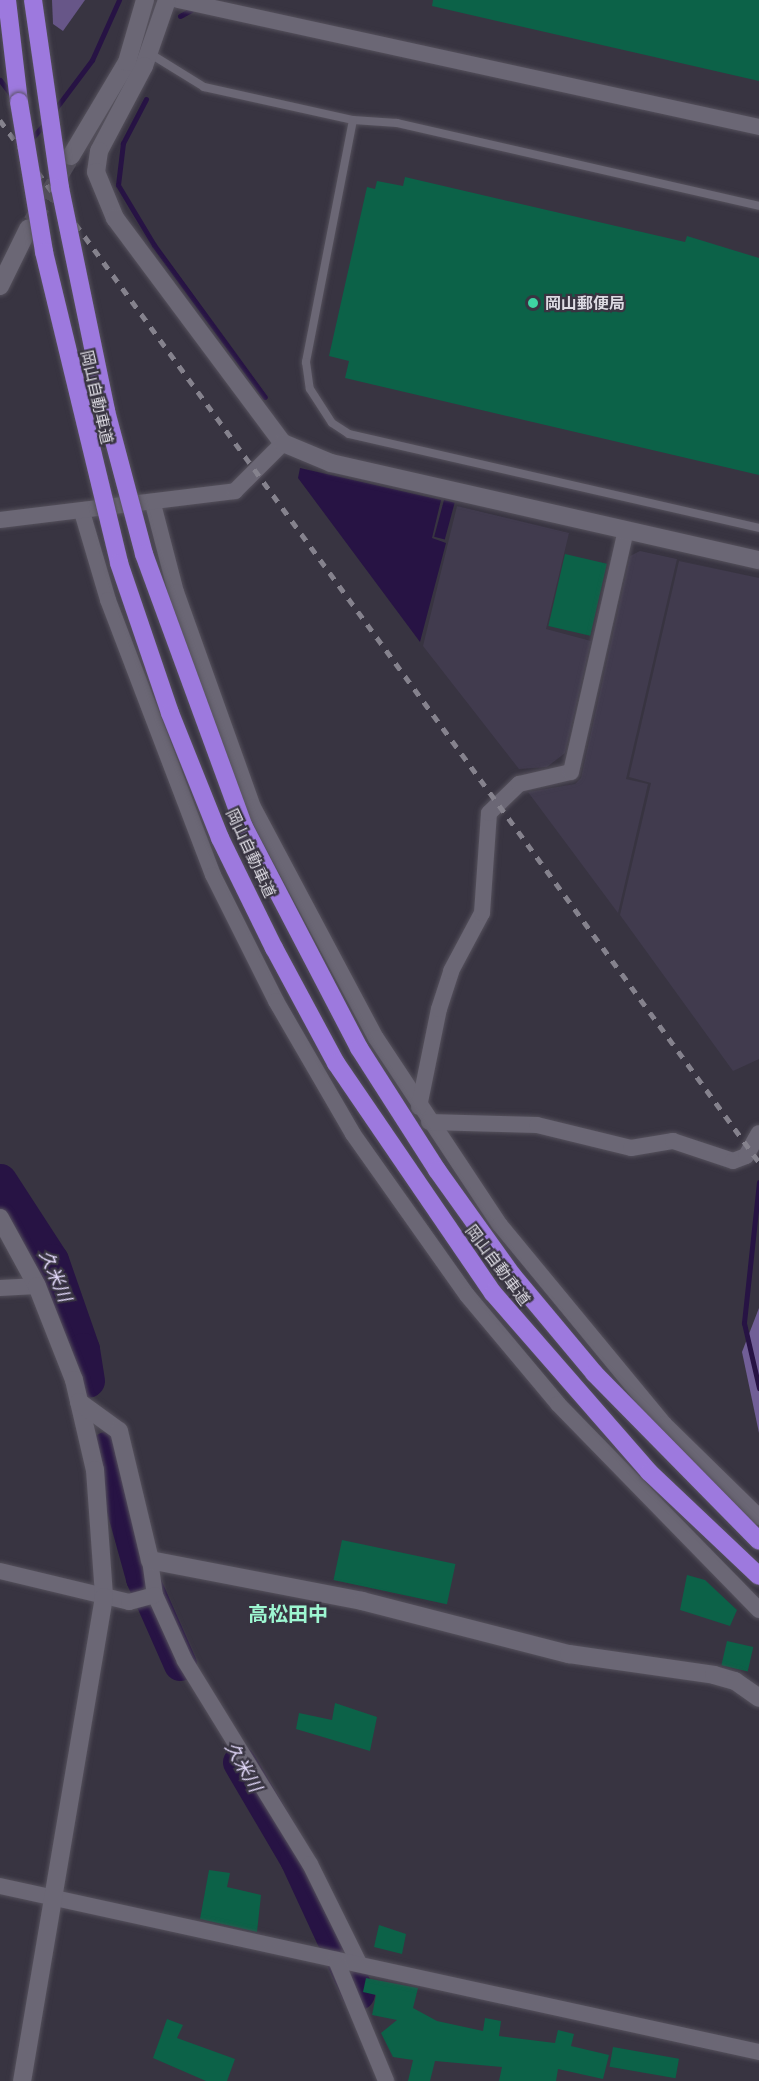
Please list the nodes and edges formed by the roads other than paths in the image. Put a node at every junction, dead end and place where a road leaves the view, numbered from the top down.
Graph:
1 (7, 0) edge
2 (33, 0) edge
3 (145, 0) edge
4 (167, 0) edge
5 (178, 0) edge
6 (0, 20) edge
7 (148, 52) junction
8 (19, 102) junction
9 (353, 120) junction
10 (759, 127) edge
11 (71, 156) tunnel mouth
12 (759, 207) edge
13 (28, 229) tunnel mouth
14 (0, 286) edge
15 (283, 443) junction
16 (153, 504) junction
17 (82, 512) junction
18 (0, 520) edge
19 (759, 528) edge
20 (626, 530) junction
21 (759, 560) edge
22 (419, 1107) junction
23 (429, 1122) junction
24 (759, 1133) edge
25 (0, 1218) edge
26 (37, 1286) junction
27 (0, 1287) edge
28 (80, 1402) junction
29 (759, 1517) edge
30 (759, 1541) edge
31 (150, 1560) junction
32 (0, 1571) edge
33 (759, 1576) edge
34 (104, 1598) junction
35 (150, 1598) junction
36 (759, 1610) edge
37 (759, 1698) edge
38 (0, 1886) edge
39 (55, 1898) junction
40 (346, 1962) junction
41 (759, 2052) edge
42 (22, 2081) edge
43 (386, 2081) edge

1 - 8 highway, 岡山自動車道
2 - 30 highway, 岡山自動車道, bridge
3 - 11 street
4 - 7 street
5 - 10 street
6 - 8 highway
7 - 9 lane
7 - 15 street
8 - 33 highway, 岡山自動車道, bridge
9 - 12 lane
9 - 19 lane
13 - 14 street
15 - 16 street
15 - 20 street
16 - 17 street
16 - 22 street
17 - 18 street
17 - 36 street
20 - 21 street
20 - 22 street
22 - 23 street
23 - 24 street
23 - 29 street
25 - 26 street
26 - 27 street
26 - 28 street
28 - 31 street
28 - 34 street
31 - 35 street
31 - 37 street
32 - 34 street
34 - 35 street
34 - 39 street
35 - 40 street
38 - 39 street
39 - 40 street
39 - 42 street
40 - 41 street
40 - 43 street

